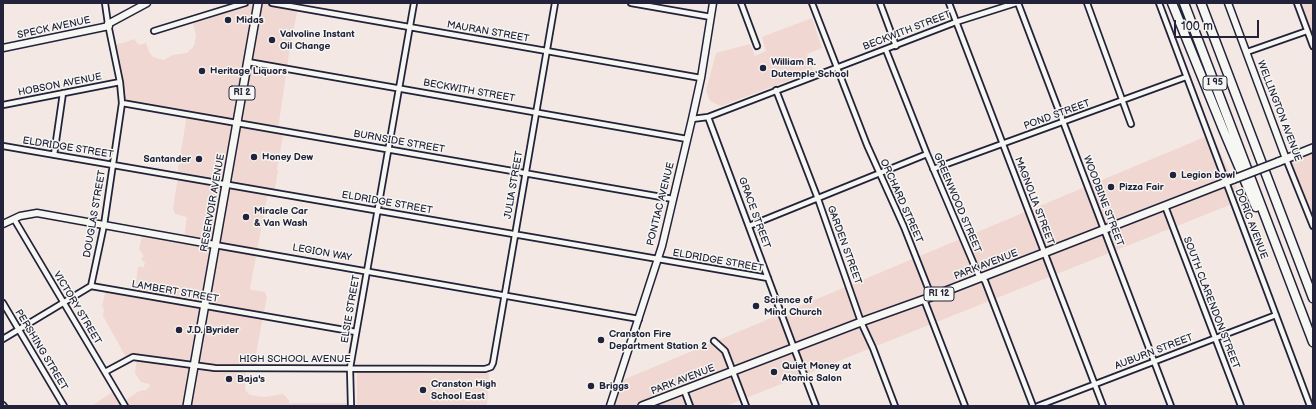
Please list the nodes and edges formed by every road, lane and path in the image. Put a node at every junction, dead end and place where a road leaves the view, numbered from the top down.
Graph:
1 (105, 3) edge
2 (147, 3) edge
3 (245, 3) edge
4 (258, 3) edge
5 (272, 3) edge
6 (414, 3) edge
7 (555, 3) edge
8 (631, 3) edge
9 (713, 3) edge
10 (742, 3) edge
11 (812, 3) edge
12 (880, 3) edge
13 (949, 3) edge
14 (1017, 3) edge
15 (1087, 3) edge
16 (1159, 3) edge
17 (1171, 3) edge
18 (1184, 3) edge
19 (1201, 3) edge
20 (1206, 3) edge
21 (1228, 3) edge
22 (1297, 3) edge
23 (711, 17) junction
24 (956, 22) junction
25 (108, 25) junction
26 (410, 27) junction
27 (154, 31) dead end
28 (1307, 31) junction
29 (1212, 33) junction
30 (757, 46) dead end
31 (896, 46) junction
32 (1313, 46) edge
33 (3, 48) edge
34 (886, 50) junction
35 (547, 51) junction
36 (1247, 52) junction
37 (248, 62) junction
38 (836, 67) junction
39 (1186, 77) junction
40 (701, 78) junction
41 (120, 82) junction
42 (399, 88) junction
43 (776, 90) junction
44 (63, 93) junction
45 (1123, 100) junction
46 (122, 103) junction
47 (3, 104) edge
48 (536, 112) junction
49 (708, 117) junction
50 (692, 120) junction
51 (1064, 122) junction
52 (237, 123) junction
53 (1131, 124) dead end
54 (687, 139) junction
55 (1003, 144) junction
56 (3, 146) edge
57 (1313, 148) edge
58 (388, 149) junction
59 (927, 154) junction
60 (54, 155) junction
61 (1286, 158) junction
62 (113, 164) junction
63 (933, 169) junction
64 (526, 173) junction
65 (880, 174) junction
66 (1225, 182) junction
67 (226, 184) junction
68 (673, 199) junction
69 (818, 199) junction
70 (1165, 206) junction
71 (378, 210) junction
72 (14, 219) junction
73 (1312, 219) edge
74 (3, 224) edge
75 (104, 225) junction
76 (749, 226) junction
77 (1313, 226) edge
78 (1104, 230) junction
79 (515, 234) junction
80 (216, 245) junction
81 (1044, 253) junction
82 (657, 259) junction
83 (367, 271) junction
84 (982, 277) junction
85 (768, 278) junction
86 (91, 286) junction
87 (505, 296) junction
88 (928, 298) junction
89 (1313, 298) edge
90 (3, 303) edge
91 (64, 303) junction
92 (205, 306) junction
93 (1300, 308) junction
94 (1276, 315) junction
95 (639, 319) junction
96 (861, 322) junction
97 (19, 330) junction
98 (356, 332) junction
99 (3, 339) edge
100 (1214, 339) junction
101 (714, 341) dead end
102 (1313, 342) edge
103 (794, 348) junction
104 (1154, 362) junction
105 (194, 366) junction
106 (350, 368) junction
107 (489, 368) joint
108 (104, 372) junction
109 (732, 372) junction
110 (1094, 385) junction
111 (684, 390) junction
112 (64, 406) edge
113 (125, 406) edge
114 (187, 406) edge
115 (350, 406) edge
116 (610, 406) edge
117 (642, 406) edge
118 (690, 406) edge
119 (746, 406) edge
120 (816, 406) edge
121 (895, 406) edge
122 (964, 406) edge
123 (1033, 406) edge
124 (1038, 406) edge
125 (1103, 406) edge
126 (1171, 406) edge
127 (1240, 406) edge
128 (1310, 406) edge

1 - 25 street, DOUGLAS STREET
2 - 25 street, SPECK AVENUE
3 - 27 street
4 - 37 main road, RESERVOIR AVENUE / RI 2
5 - 26 street, MAURAN STREET
6 - 26 street, ELSIE STREET
7 - 35 street, JULIA STREET
8 - 23 street
9 - 23 street, PONTIAC AVENUE
10 - 30 street
11 - 38 street, ORCHARD STREET
12 - 31 street
13 - 24 street, MAGNOLIA STREET
14 - 24 street, BECKWITH STREET
14 - 51 street, WOODBINE STREET
15 - 45 street
16 - 39 street, DORIC AVENUE
17 - 93 highway
18 - 93 highway, I 95
19 - 29 highway, I 95
20 - 29 highway
21 - 36 street, WELLINGTON AVENUE
22 - 28 street
23 - 40 street, PONTIAC AVENUE
24 - 31 street, BECKWITH STREET
24 - 55 street, MAGNOLIA STREET
25 - 33 street, SPECK AVENUE
25 - 41 street, DOUGLAS STREET
26 - 35 street, MAURAN STREET
26 - 42 street, ELSIE STREET
28 - 32 street
28 - 36 street
29 - 89 highway, I 95
31 - 34 street, BECKWITH STREET
34 - 38 street, BECKWITH STREET
34 - 59 street, GREENWOOD STREET
35 - 40 street, MAURAN STREET
35 - 48 street, JULIA STREET
36 - 61 street, WELLINGTON AVENUE
37 - 42 street, BECKWITH STREET
37 - 52 main road, RESERVOIR AVENUE / RI 2
38 - 43 street, BECKWITH STREET
38 - 65 street, ORCHARD STREET
39 - 45 street, POND STREET
39 - 66 street, DORIC AVENUE
40 - 50 street, PONTIAC AVENUE
41 - 44 street, HOBSON AVENUE
41 - 46 street, DOUGLAS STREET
42 - 48 street, BECKWITH STREET
42 - 58 street, ELSIE STREET
43 - 49 street, BECKWITH STREET
43 - 69 street, GARDEN STREET
44 - 47 street, HOBSON AVENUE
44 - 60 street
45 - 51 street, POND STREET
45 - 53 street
46 - 52 street, BURNSIDE STREET
46 - 62 street, DOUGLAS STREET
48 - 54 street, BECKWITH STREET
48 - 64 street, JULIA STREET
49 - 50 street, BECKWITH STREET
49 - 76 street, GRACE STREET
50 - 54 street, PONTIAC AVENUE
51 - 55 street, POND STREET
51 - 78 street, WOODBINE STREET
52 - 58 street, BURNSIDE STREET
52 - 67 main road, RESERVOIR AVENUE / RI 2
54 - 68 street, PONTIAC AVENUE
55 - 63 street, POND STREET
55 - 81 street, MAGNOLIA STREET
56 - 60 street, ELDRIDGE STREET
57 - 61 main road, PARK AVENUE / RI 12
58 - 64 street, BURNSIDE STREET
58 - 71 street, ELSIE STREET
59 - 63 street, GREENWOOD STREET
59 - 65 street
60 - 62 street, ELDRIDGE STREET
61 - 66 main road, PARK AVENUE / RI 12, bridge
61 - 73 street, WELLINGTON AVENUE
62 - 67 street, ELDRIDGE STREET
62 - 75 street, DOUGLAS STREET
63 - 84 street, GREENWOOD STREET
64 - 68 street, BURNSIDE STREET
64 - 79 street, JULIA STREET
65 - 69 street
65 - 88 street, ORCHARD STREET
66 - 70 main road, PARK AVENUE / RI 12
66 - 94 street, DORIC AVENUE
67 - 71 street, ELDRIDGE STREET
67 - 80 main road, RESERVOIR AVENUE / RI 2
68 - 82 street, PONTIAC AVENUE
69 - 76 street
69 - 96 street, GARDEN STREET
70 - 78 main road, PARK AVENUE / RI 12
70 - 100 street, SOUTH CLARENDON STREET
71 - 79 street, ELDRIDGE STREET
71 - 83 street, ELSIE STREET
72 - 74 street, LEGION WAY
72 - 75 street, LEGION WAY
72 - 91 street, VICTORY STREET
73 - 77 street, WELLINGTON AVENUE
75 - 80 street, LEGION WAY
75 - 86 street, DOUGLAS STREET
76 - 85 street, GRACE STREET
78 - 81 main road, PARK AVENUE / RI 12
78 - 104 street, WOODBINE STREET
79 - 82 street, ELDRIDGE STREET
79 - 87 street, JULIA STREET
80 - 83 street, LEGION WAY
80 - 92 main road, RESERVOIR AVENUE / RI 2
81 - 84 main road, PARK AVENUE / RI 12
81 - 110 street, MAGNOLIA STREET
82 - 85 street, ELDRIDGE STREET
82 - 95 street, PONTIAC AVENUE
83 - 87 street, LEGION WAY
83 - 98 street, ELSIE STREET
84 - 88 main road, PARK AVENUE / RI 12
84 - 123 street, GREENWOOD STREET
85 - 103 street, GRACE STREET
86 - 91 street
86 - 92 street, LAMBERT STREET
87 - 95 street, LEGION WAY
87 - 107 street, JULIA STREET
88 - 96 main road, PARK AVENUE / RI 12
88 - 122 street, ORCHARD STREET
90 - 97 street, PERSHING STREET
91 - 97 street
91 - 108 street, VICTORY STREET
92 - 98 street, LAMBERT STREET
92 - 105 main road, RESERVOIR AVENUE / RI 2
93 - 102 highway, I 95
94 - 100 street, AUBURN STREET
94 - 128 street, DORIC AVENUE
95 - 116 street, PONTIAC AVENUE
96 - 103 main road, PARK AVENUE / RI 12
96 - 121 street, GARDEN STREET
97 - 99 street
97 - 112 street, PERSHING STREET
98 - 106 street, ELSIE STREET
100 - 104 street, AUBURN STREET
100 - 127 street, SOUTH CLARENDON STREET
101 - 109 street
103 - 109 main road, PARK AVENUE / RI 12
103 - 120 street, GRACE STREET
104 - 110 street, AUBURN STREET
104 - 126 street, WOODBINE STREET
105 - 106 street, HIGH SCHOOL AVENUE
105 - 108 street, HIGH SCHOOL AVENUE
105 - 114 main road, RESERVOIR AVENUE / RI 2
106 - 107 street, HIGH SCHOOL AVENUE
106 - 115 street, ELSIE STREET
108 - 113 street, VICTORY STREET
109 - 111 main road, PARK AVENUE / RI 12
109 - 119 street
110 - 124 street, AUBURN STREET
110 - 125 street, MAGNOLIA STREET
111 - 117 main road, PARK AVENUE / RI 12
111 - 118 street

